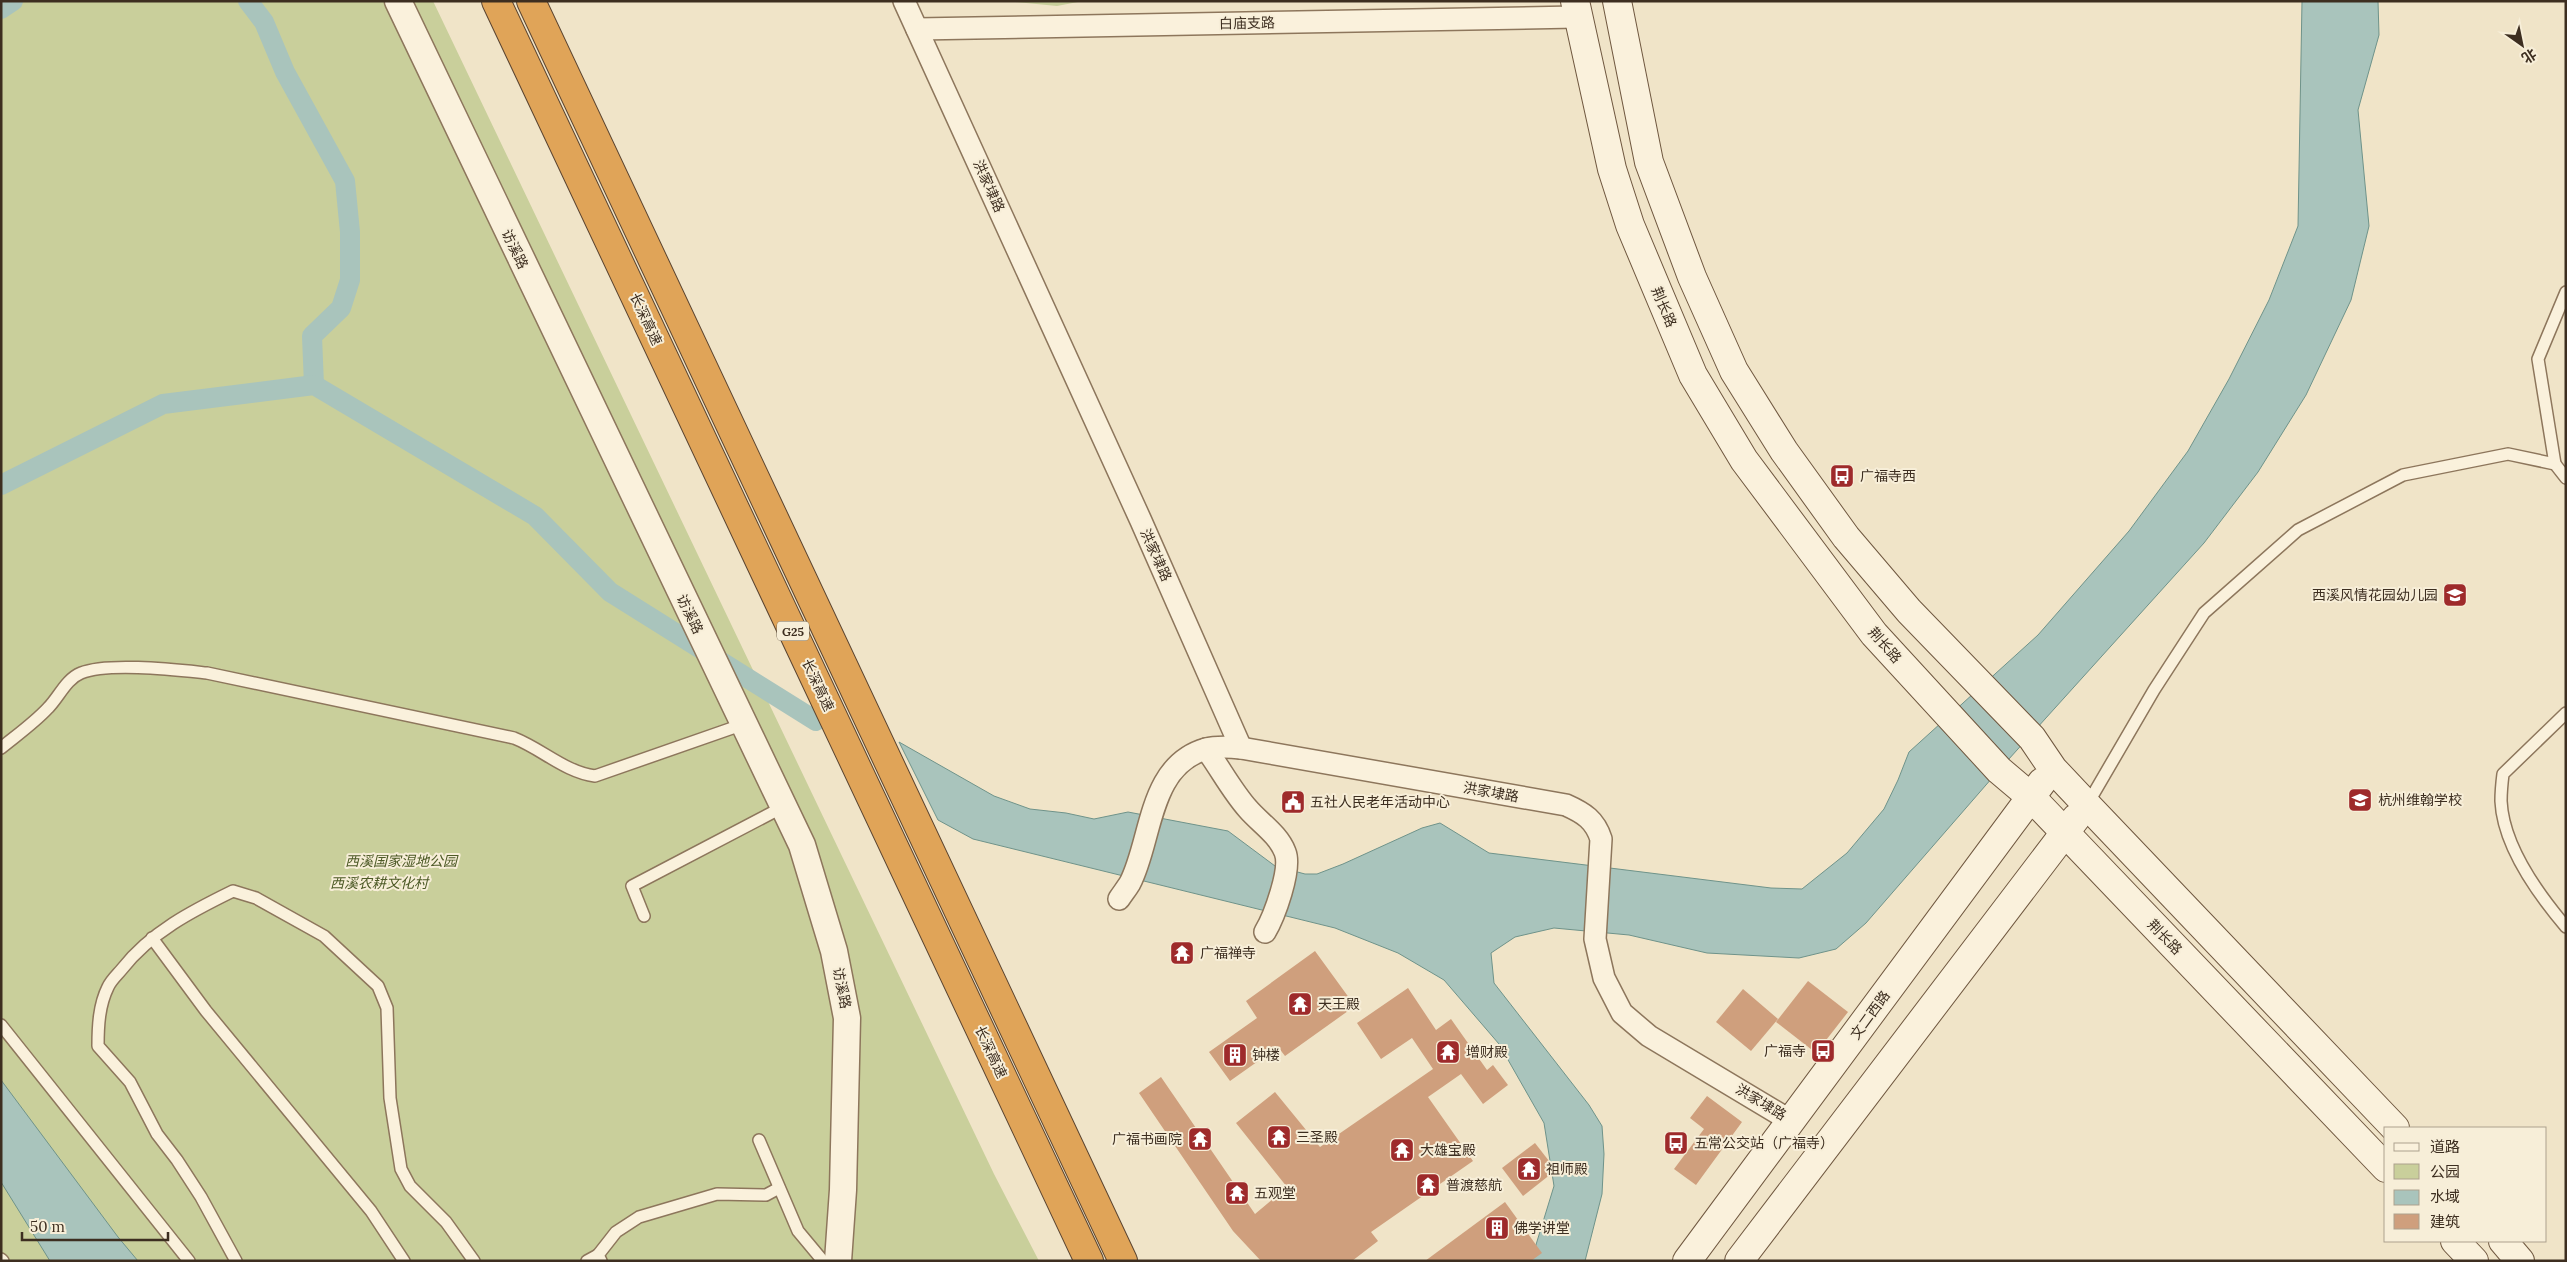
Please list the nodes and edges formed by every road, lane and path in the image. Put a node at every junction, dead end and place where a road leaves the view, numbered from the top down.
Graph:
1 (398, 1) edge
2 (496, 1) edge
3 (531, 1) edge
4 (904, 1) edge
5 (1617, 1) edge
6 (1576, 9) edge
7 (917, 29) junction
8 (2566, 292) edge
9 (2555, 464) junction
10 (2566, 478) edge
11 (2566, 713) edge
12 (744, 724) junction
13 (1, 748) edge
14 (1241, 748) junction
15 (1206, 749) junction
16 (2053, 769) junction
17 (2031, 796) junction
18 (2087, 805) junction
19 (783, 807) junction
20 (2065, 833) junction
21 (1125, 890) dead end
22 (644, 916) dead end
23 (1269, 925) dead end
24 (2566, 927) edge
25 (152, 938) junction
26 (1, 1025) edge
27 (1791, 1121) junction
28 (2394, 1127) edge
29 (759, 1140) dead end
30 (2384, 1166) edge
31 (779, 1188) junction
32 (2456, 1242) edge
33 (2503, 1242) edge
34 (600, 1258) edge
35 (189, 1261) edge
36 (236, 1261) edge
37 (404, 1261) edge
38 (474, 1261) edge
39 (587, 1261) edge
40 (823, 1261) edge
41 (838, 1261) edge
42 (1089, 1261) edge
43 (1123, 1261) edge
44 (1687, 1261) edge
45 (1739, 1261) edge
46 (2474, 1261) edge
47 (2520, 1261) edge

1 - 12 street, 访溪路
2 - 42 highway, 长深高速 / G25
3 - 43 highway, G25
4 - 7 street, 洪家埭路
5 - 16 main road
6 - 7 street, 白庙支路
6 - 17 main road, 荆长路
7 - 14 street, 洪家埭路
8 - 9 lane
9 - 10 lane
9 - 18 lane
11 - 24 lane
12 - 13 lane
12 - 19 street, 访溪路
14 - 15 street
14 - 27 street, 洪家埭路
15 - 21 street
15 - 23 street
16 - 17 main road, 文二西路
16 - 18 main road
17 - 20 main road, 荆长路
17 - 27 main road, 文二西路
18 - 20 main road
18 - 28 main road
19 - 22 lane
19 - 41 street, 访溪路
20 - 30 main road, 荆长路
20 - 45 main road
25 - 36 lane
25 - 37 lane
25 - 38 lane
26 - 35 lane
27 - 44 main road, 文二西路
29 - 31 lane
31 - 34 lane
31 - 40 lane
32 - 46 main road
33 - 47 main road
34 - 39 lane

